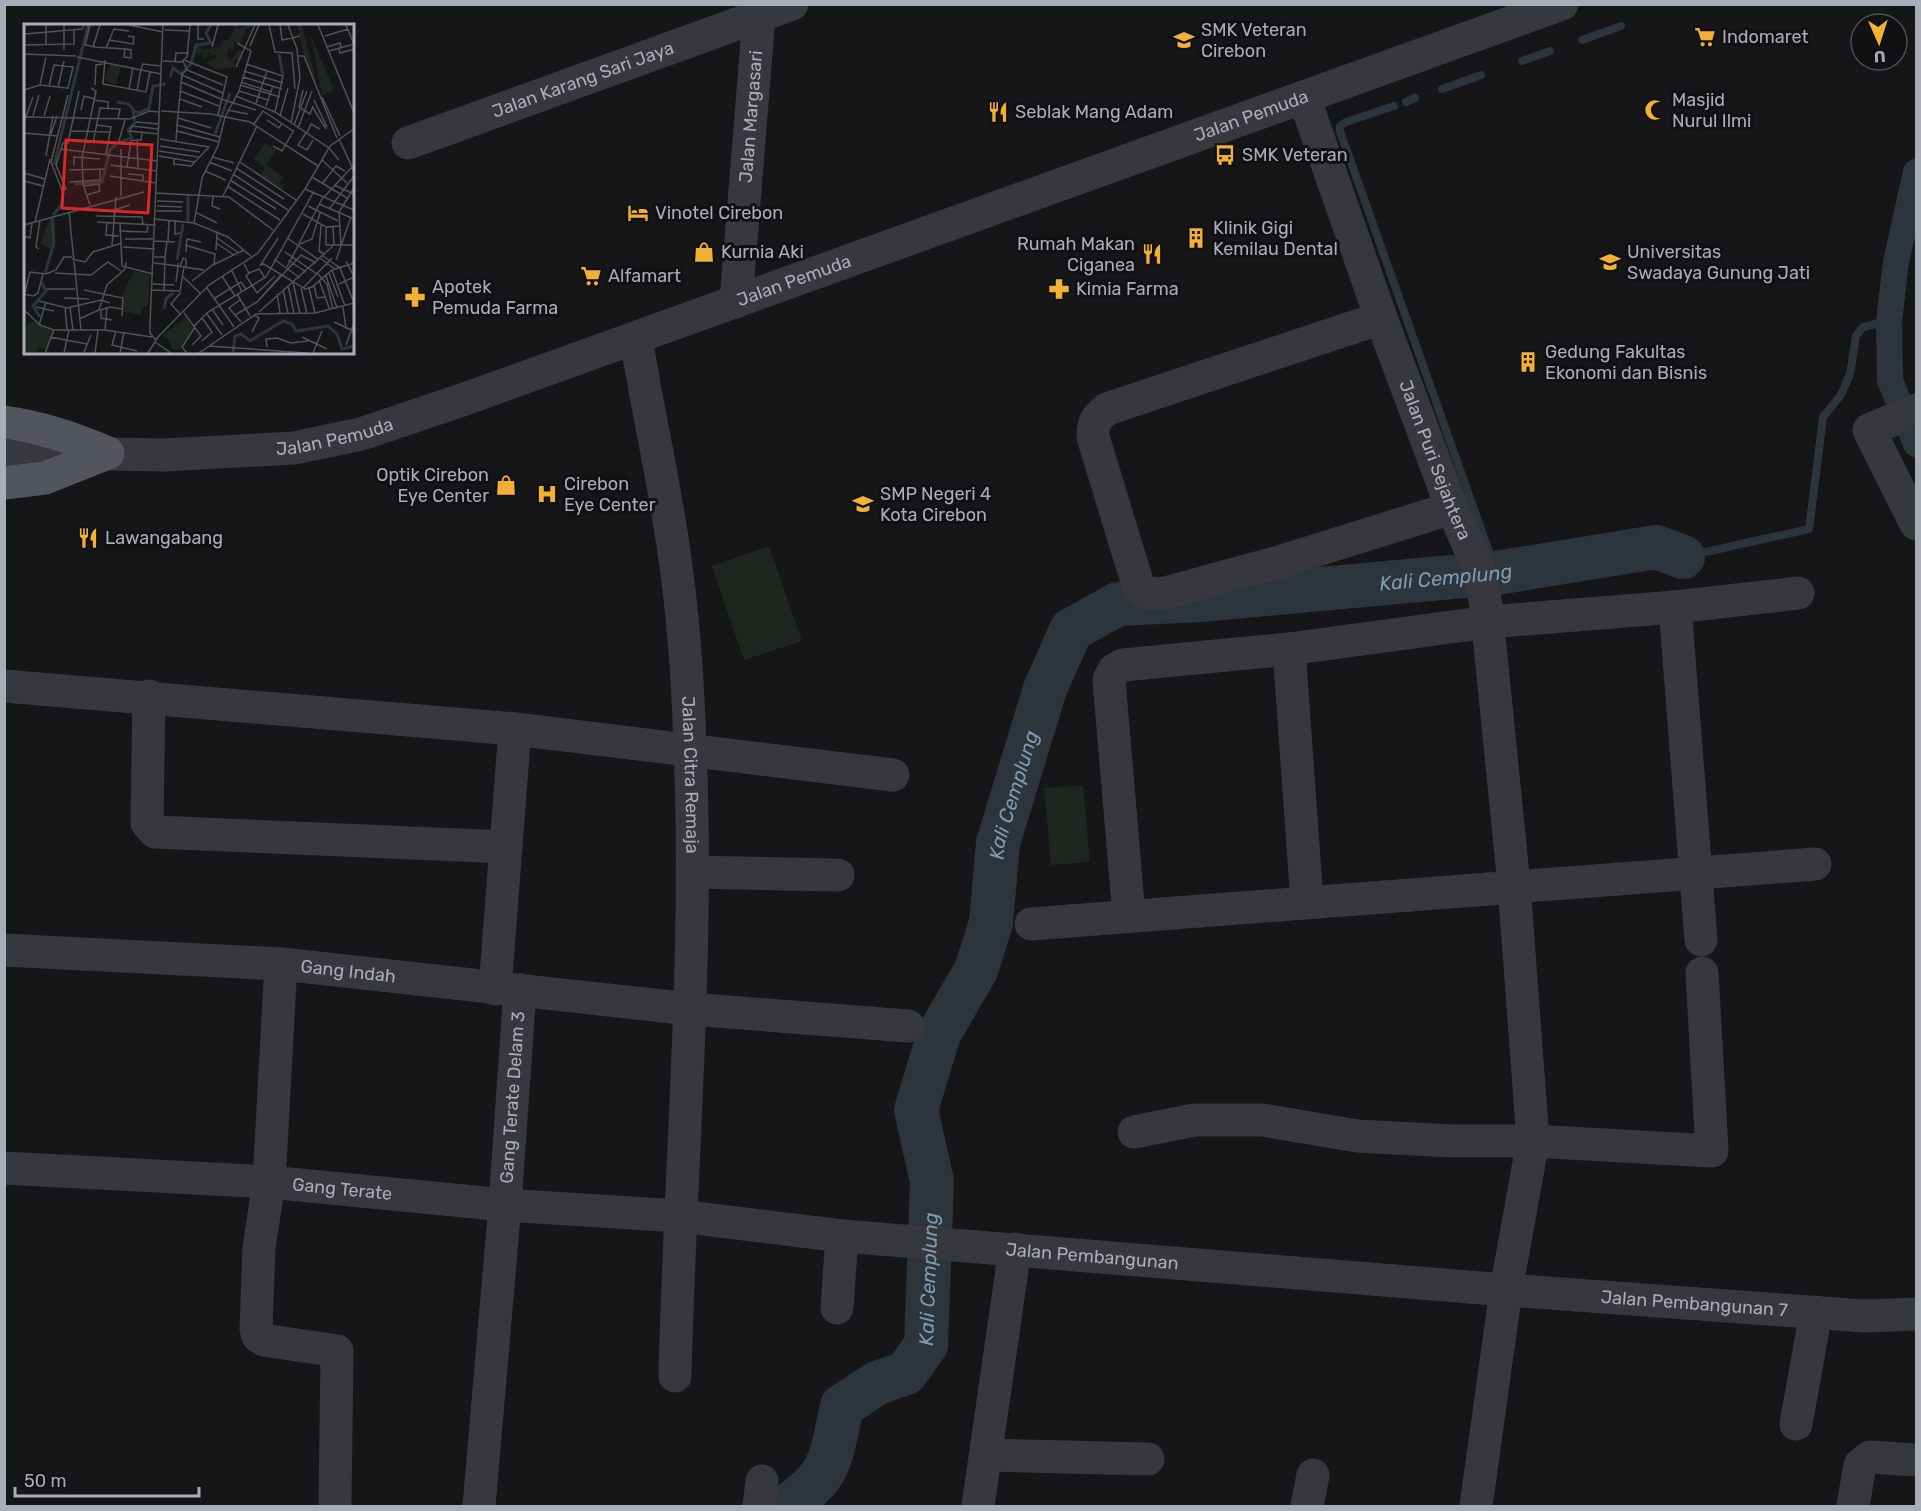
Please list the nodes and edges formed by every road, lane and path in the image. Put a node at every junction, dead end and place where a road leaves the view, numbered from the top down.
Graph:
1 (792, 4) edge
2 (1562, 4) edge
3 (759, 10) edge
4 (1304, 97) junction
5 (408, 143) dead end
6 (736, 302) junction
7 (1381, 318) junction
8 (636, 338) junction
9 (1908, 414) edge
10 (4, 422) edge
11 (4, 452) edge
12 (108, 453) junction
13 (4, 483) edge
14 (1452, 508) junction
15 (1917, 524) edge
16 (1798, 592) dead end
17 (1675, 607) junction
18 (1487, 614) junction
19 (1289, 649) junction
20 (4, 686) edge
21 (149, 696) junction
22 (515, 729) junction
23 (690, 749) junction
24 (893, 775) dead end
25 (506, 847) junction
26 (1815, 864) dead end
27 (692, 872) junction
28 (838, 874) dead end
29 (1697, 874) junction
30 (1514, 885) junction
31 (1307, 902) junction
32 (1129, 916) junction
33 (1031, 924) dead end
34 (1701, 940) dead end
35 (4, 950) edge
36 (281, 964) junction
37 (1702, 973) dead end
38 (507, 989) junction
39 (690, 1009) junction
40 (908, 1026) dead end
41 (1134, 1132) dead end
42 (1533, 1141) junction
43 (4, 1168) edge
44 (269, 1182) junction
45 (505, 1205) junction
46 (679, 1216) junction
47 (842, 1236) junction
48 (1015, 1249) junction
49 (1506, 1290) junction
50 (837, 1308) dead end
51 (1816, 1312) junction
52 (1917, 1314) edge
53 (675, 1376) dead end
54 (1796, 1424) dead end
55 (986, 1455) junction
56 (1148, 1459) dead end
57 (1917, 1460) edge
58 (1312, 1474) dead end
59 (335, 1506) edge
60 (479, 1506) edge
61 (978, 1506) edge
62 (1307, 1506) edge
63 (1476, 1506) edge
64 (1853, 1506) edge

1 - 3 street, Jalan Karang Sari Jaya
2 - 4 street, Jalan Pemuda
3 - 5 street, Jalan Karang Sari Jaya
3 - 6 street, Jalan Margasari
4 - 6 street, Jalan Pemuda
4 - 7 street, Jalan Puri Sejahtera
6 - 8 street, Jalan Pemuda
7 - 14 street, Jalan Puri Sejahtera
7 - 14 street
8 - 12 street, Jalan Pemuda
8 - 23 street, Jalan Citra Remaja
9 - 15 street
10 - 12 main road
11 - 12 street, Jalan Pemuda
12 - 13 main road
14 - 18 street, Jalan Puri Sejahtera
16 - 17 street
17 - 18 street
17 - 29 street
18 - 19 street
18 - 30 street, Jalan Puri Sejahtera
19 - 31 street
19 - 32 street
20 - 21 street
21 - 22 street
21 - 25 street
22 - 23 street
22 - 25 street, Gang Terate Delam 3
23 - 24 street
23 - 27 street, Jalan Citra Remaja
25 - 38 street, Gang Terate Delam 3
26 - 29 street
27 - 28 street
27 - 39 street, Jalan Citra Remaja
29 - 30 street
29 - 34 street
30 - 31 street
30 - 42 street, Jalan Puri Sejahtera
31 - 32 street
32 - 33 street
35 - 36 street, Gang Indah
36 - 38 street, Gang Indah
36 - 44 street
37 - 42 street
38 - 39 street, Gang Indah
38 - 45 street, Gang Terate Delam 3
39 - 40 street, Gang Indah
39 - 46 street, Jalan Citra Remaja
41 - 42 street
42 - 49 street
43 - 44 street, Gang Terate
44 - 45 street, Gang Terate
44 - 59 street
45 - 46 street, Gang Terate
45 - 60 street, Gang Terate Delam 3
46 - 47 street, Jalan Pembangunan
46 - 53 street, Jalan Citra Remaja
47 - 48 street, Jalan Pembangunan
47 - 50 street
48 - 49 street, Jalan Pembangunan
48 - 55 street
49 - 51 street, Jalan Pembangunan 7
49 - 63 street
51 - 52 street, Jalan Pembangunan 7
51 - 54 street
55 - 56 street
55 - 61 street
57 - 64 street
58 - 62 street

